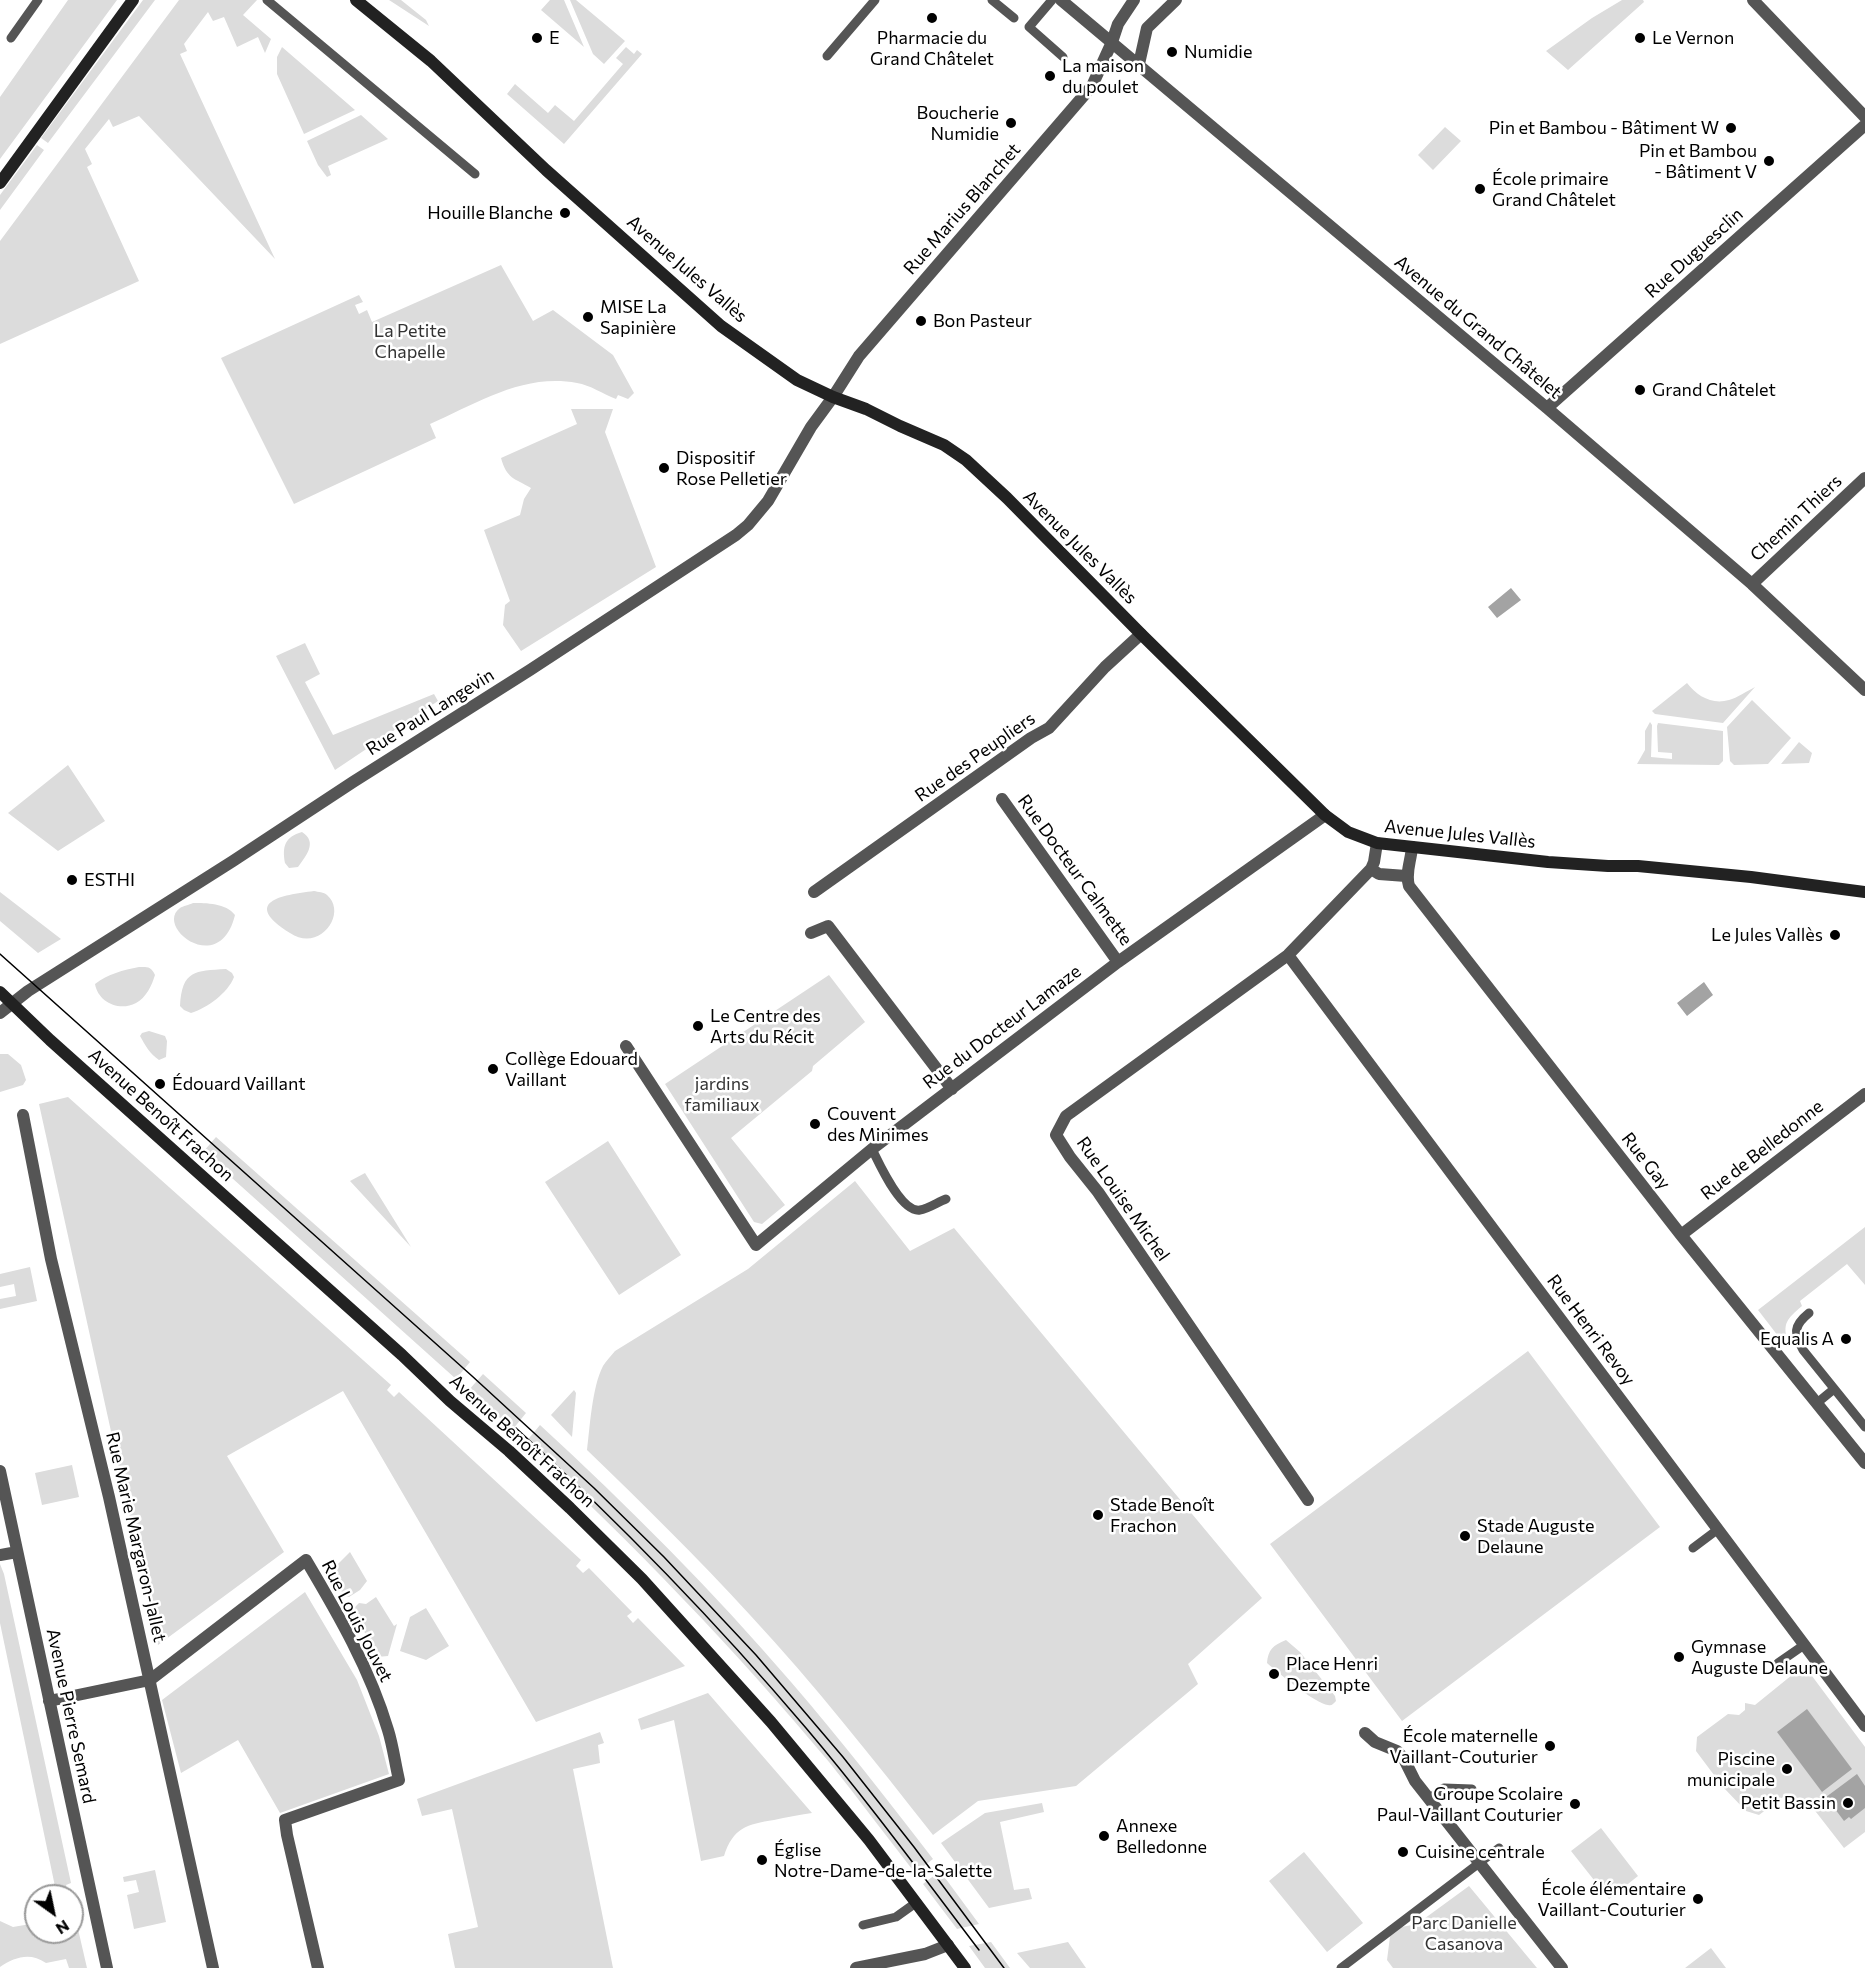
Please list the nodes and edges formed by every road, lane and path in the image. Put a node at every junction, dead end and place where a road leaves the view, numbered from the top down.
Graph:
1 (38, 0) edge
2 (133, 0) edge
3 (267, 0) edge
4 (356, 0) edge
5 (875, 0) edge
6 (992, 0) edge
7 (1052, 0) edge
8 (1060, 0) edge
9 (1134, 0) edge
10 (1176, 0) edge
11 (1753, 0) edge
12 (1014, 18) dead end
13 (11, 38) dead end
14 (1112, 42) junction
15 (827, 56) dead end
16 (1063, 57) dead end
17 (1139, 64) junction
18 (1865, 117) edge
19 (1865, 125) edge
20 (475, 174) dead end
21 (0, 183) edge
22 (833, 397) junction
23 (1547, 408) junction
24 (1865, 478) edge
25 (1752, 584) junction
26 (1141, 634) junction
27 (1865, 690) edge
28 (1002, 799) dead end
29 (1325, 815) junction
30 (1377, 843) junction
31 (1412, 847) junction
32 (1371, 869) junction
33 (1406, 876) junction
34 (814, 892) dead end
35 (1865, 892) edge
36 (811, 933) dead end
37 (1288, 955) junction
38 (1118, 962) junction
39 (0, 992) edge
40 (12, 1003) junction
41 (0, 1013) edge
42 (626, 1046) dead end
43 (952, 1089) junction
44 (1865, 1094) edge
45 (23, 1115) dead end
46 (872, 1149) junction
47 (946, 1199) dead end
48 (1682, 1235) junction
49 (1809, 1313) dead end
50 (1834, 1389) junction
51 (1817, 1403) junction
52 (1865, 1427) edge
53 (1865, 1463) edge
54 (0, 1471) edge
55 (1308, 1500) dead end
56 (1717, 1530) junction
57 (1694, 1548) dead end
58 (17, 1551) junction
59 (0, 1555) edge
60 (1804, 1645) junction
61 (1778, 1663) dead end
62 (150, 1680) junction
63 (49, 1701) junction
64 (1865, 1726) edge
65 (1365, 1733) dead end
66 (1472, 1789) dead end
67 (1430, 1799) junction
68 (1500, 1848) dead end
69 (1481, 1863) junction
70 (917, 1902) junction
71 (863, 1925) dead end
72 (948, 1945) junction
73 (900, 1964) edge
74 (107, 1968) edge
75 (213, 1968) edge
76 (318, 1968) edge
77 (855, 1968) edge
78 (965, 1968) edge
79 (1341, 1968) edge
80 (1562, 1968) edge

1 - 13 lane
2 - 21 street
3 - 20 lane
4 - 22 street, Avenue Jules Vallès
5 - 15 lane
6 - 12 lane
7 - 16 lane
8 - 14 street, Avenue du Grand Châtelet
9 - 14 street, Rue Marius Blanchet
10 - 17 street
11 - 18 street
14 - 17 street, Avenue du Grand Châtelet
14 - 22 street, Rue Marius Blanchet
17 - 23 street, Avenue du Grand Châtelet
19 - 23 street, Rue Duguesclin
22 - 26 street, Avenue Jules Vallès
22 - 40 street, Rue Paul Langevin
23 - 25 street, Avenue du Grand Châtelet
24 - 25 street, Chemin Thiers
25 - 27 street, Avenue du Grand Châtelet
26 - 29 street, Avenue Jules Vallès
26 - 34 street, Rue des Peupliers
28 - 38 street, Rue Docteur Calmette
29 - 30 street, Avenue Jules Vallès
29 - 38 street, Rue du Docteur Lamaze
30 - 31 street, Avenue Jules Vallès
30 - 32 street
31 - 33 street
31 - 35 street, Avenue Jules Vallès
32 - 33 street
32 - 37 street, Rue Louise Michel
33 - 48 street, Rue Gay
36 - 43 street
37 - 55 street, Rue Louise Michel
37 - 56 street, Rue Henri Revoy
38 - 43 street, Rue du Docteur Lamaze
39 - 40 street, Avenue Benoît Frachon
40 - 41 street, Rue Paul Langevin
40 - 70 street, Avenue Benoît Frachon
42 - 46 street, Rue du Docteur Lamaze
43 - 46 street, Rue du Docteur Lamaze
44 - 48 street, Rue de Belledonne
45 - 62 street, Rue Marie Margaron-Jallet
46 - 47 lane
48 - 51 street, Rue Gay
49 - 50 lane
50 - 51 lane
50 - 52 lane
51 - 53 street, Rue Gay
54 - 58 street, Avenue Pierre Semard
56 - 57 lane
56 - 60 street, Rue Henri Revoy
58 - 59 street
58 - 63 street, Avenue Pierre Semard
60 - 61 lane
60 - 64 street, Rue Henri Revoy
62 - 63 street, Rue Louis Jouvet
62 - 75 street, Rue Marie Margaron-Jallet
62 - 76 street, Rue Louis Jouvet
63 - 74 street, Avenue Pierre Semard
65 - 67 street
66 - 67 lane
67 - 69 street
68 - 69 lane
69 - 79 lane
69 - 80 street
70 - 71 lane
70 - 72 street, Avenue Benoît Frachon
72 - 73 street
72 - 78 street, Avenue Benoît Frachon
73 - 77 street

